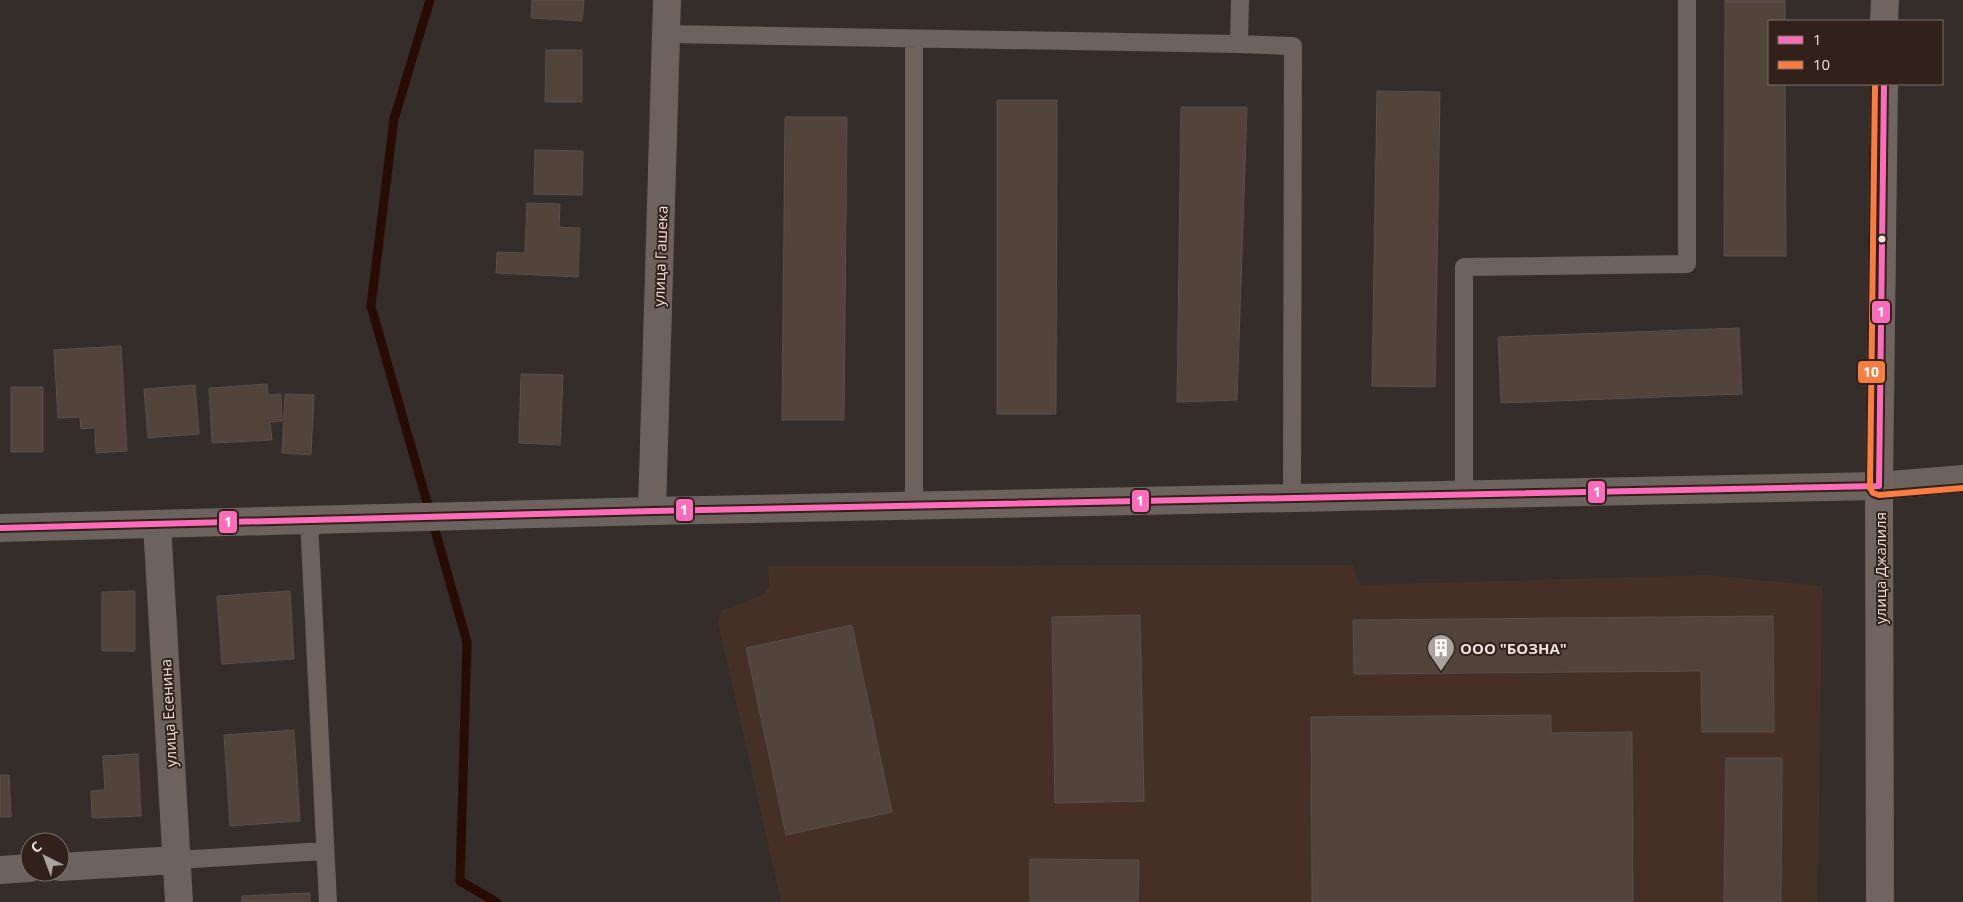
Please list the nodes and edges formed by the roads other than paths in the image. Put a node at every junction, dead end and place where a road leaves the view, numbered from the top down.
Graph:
1 (668, 0) edge
2 (1240, 0) edge
3 (1687, 0) edge
4 (1884, 0) edge
5 (1884, 20) edge
6 (667, 34) junction
7 (914, 39) junction
8 (1239, 44) junction
9 (1884, 85) edge
10 (1963, 479) edge
11 (1880, 486) junction
12 (1464, 494) junction
13 (1292, 498) junction
14 (914, 506) junction
15 (652, 511) junction
16 (309, 520) junction
17 (158, 524) junction
18 (0, 528) edge
19 (325, 851) junction
20 (176, 860) junction
21 (70, 866) edge
22 (20, 869) edge
23 (0, 870) edge
24 (178, 902) edge
25 (328, 902) edge
26 (1880, 902) edge

1 - 6 street, улица Гашека
2 - 8 lane
3 - 12 lane
4 - 5 main road
6 - 7 lane
6 - 15 street, улица Гашека
7 - 8 lane
7 - 14 lane
8 - 13 lane
9 - 11 main road, улица Джалиля
10 - 11 street
11 - 12 street
11 - 26 main road, улица Джалиля
12 - 13 street
13 - 14 street
14 - 15 street
15 - 16 street
16 - 17 street
16 - 19 lane
17 - 18 street
17 - 20 street, улица Есенина
19 - 20 lane
19 - 25 lane
20 - 21 street
20 - 24 street, улица Есенина
22 - 23 street

